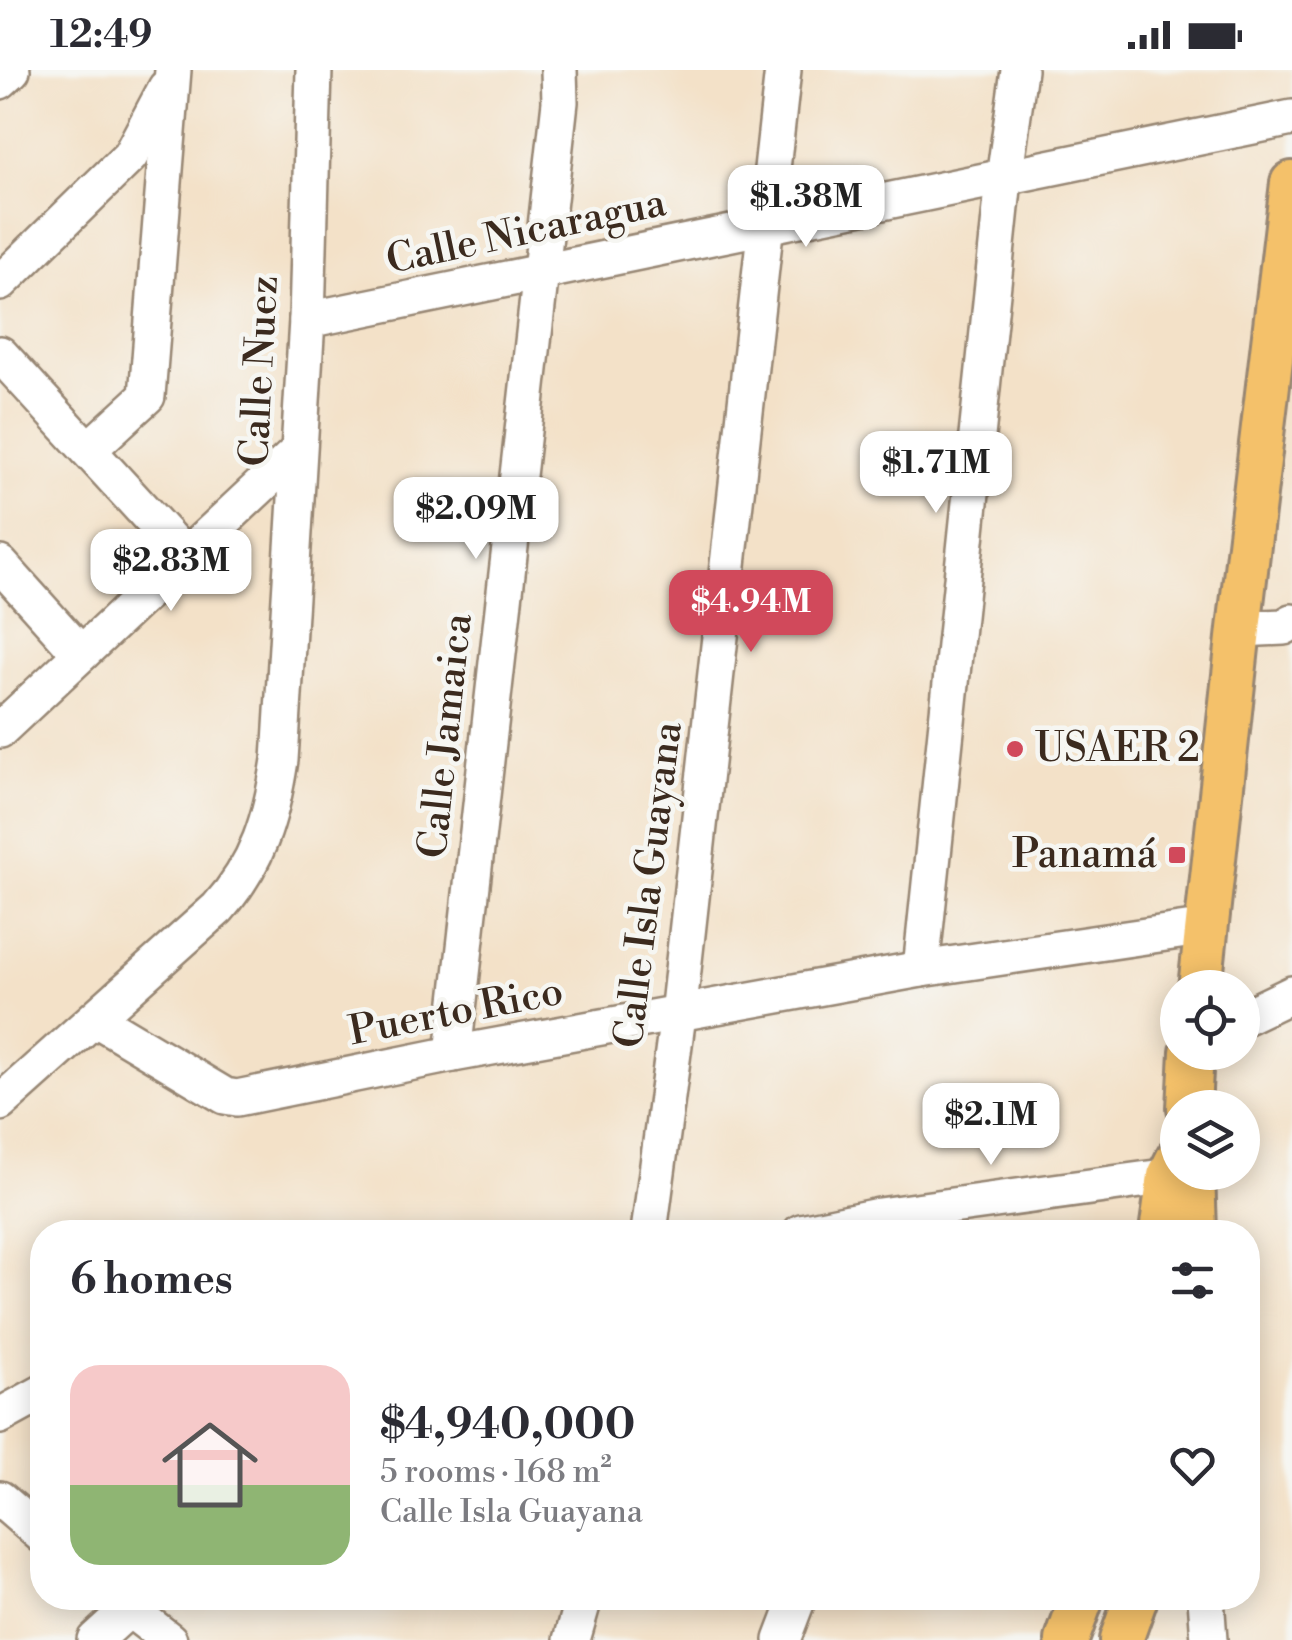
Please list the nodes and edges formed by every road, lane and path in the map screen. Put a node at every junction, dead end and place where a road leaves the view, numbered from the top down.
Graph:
1 (12, 70) edge
2 (314, 70) edge
3 (559, 70) edge
4 (783, 70) edge
5 (1019, 70) edge
6 (173, 72) edge
7 (0, 81) edge
8 (1292, 118) edge
9 (1004, 179) junction
10 (1292, 182) edge
11 (768, 224) junction
12 (541, 273) junction
13 (0, 283) edge
14 (307, 320) junction
15 (0, 354) edge
16 (88, 450) junction
17 (298, 452) junction
18 (185, 556) junction
19 (0, 564) edge
20 (1239, 629) junction
21 (1289, 630) edge
22 (81, 654) junction
23 (0, 730) edge
24 (1207, 926) junction
25 (921, 970) junction
26 (1202, 970) edge
27 (1292, 994) edge
28 (1260, 1009) edge
29 (678, 1015) junction
30 (96, 1019) junction
31 (453, 1054) junction
32 (6, 1086) edge
33 (1160, 1173) edge
34 (1174, 1190) edge
35 (1185, 1190) edge
36 (650, 1220) edge
37 (900, 1220) edge
38 (1165, 1220) edge
39 (1193, 1220) edge
40 (30, 1400) edge
41 (0, 1416) edge
42 (0, 1499) edge
43 (30, 1525) edge
44 (117, 1610) edge
45 (131, 1610) edge
46 (581, 1610) edge
47 (793, 1610) edge
48 (1078, 1610) edge
49 (1132, 1610) edge
50 (1207, 1610) edge
51 (95, 1640) edge
52 (169, 1640) edge
53 (572, 1640) edge
54 (782, 1640) edge
55 (1067, 1640) edge
56 (1121, 1640) edge
57 (1209, 1640) edge

1 - 7 street
2 - 14 street, Calle Nuez
3 - 12 street, Calle Jamaica
4 - 11 street, Calle Isla Guayana
5 - 9 street
6 - 13 street
6 - 16 street
8 - 9 street, Calle Nicaragua
9 - 11 street, Calle Nicaragua
9 - 25 street
10 - 20 main road
11 - 12 street, Calle Nicaragua
11 - 29 street, Calle Isla Guayana
12 - 14 street, Calle Nicaragua
12 - 31 street, Calle Jamaica
14 - 17 street, Calle Nuez
15 - 16 street
16 - 18 street
17 - 18 street
17 - 30 street, Calle Nuez
18 - 22 street
19 - 22 street
20 - 21 street
20 - 24 main road
22 - 23 street
24 - 25 street, Puerto Rico
24 - 26 main road
25 - 29 street, Puerto Rico
27 - 28 street
29 - 31 street, Puerto Rico
29 - 36 street, Calle Isla Guayana
30 - 31 street, Puerto Rico
30 - 32 street, Calle Nuez
33 - 37 street
34 - 38 main road
35 - 39 main road
40 - 41 street
42 - 43 street
44 - 51 street
45 - 52 street
46 - 53 street
47 - 54 street
48 - 55 main road
49 - 56 main road
50 - 57 street

